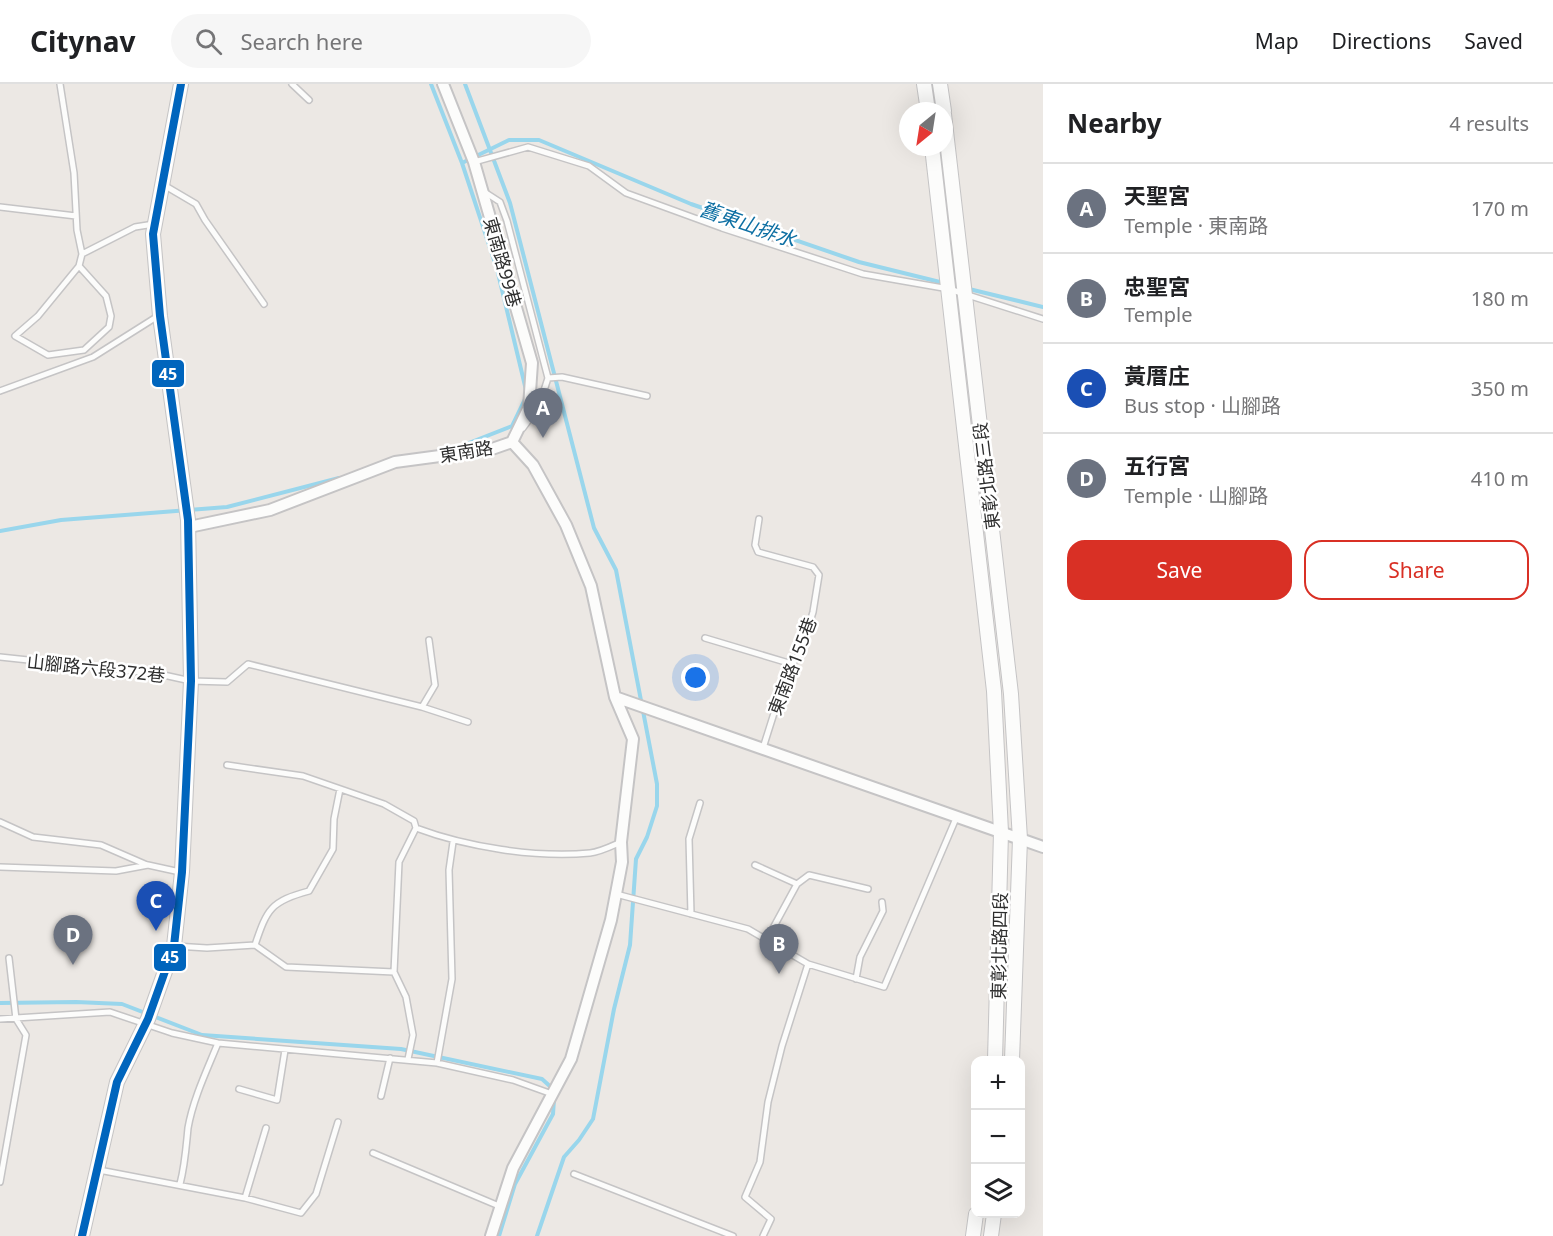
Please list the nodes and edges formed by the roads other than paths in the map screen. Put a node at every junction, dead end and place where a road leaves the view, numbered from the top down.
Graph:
1 (60, 84) edge
2 (181, 84) edge
3 (292, 84) edge
4 (444, 84) edge
5 (924, 84) edge
6 (940, 84) edge
7 (309, 100) dead end
8 (927, 102) edge
9 (943, 102) edge
10 (933, 156) edge
11 (949, 156) edge
12 (474, 162) junction
13 (162, 184) junction
14 (482, 190) junction
15 (0, 207) edge
16 (76, 216) junction
17 (154, 224) junction
18 (82, 254) junction
19 (79, 266) junction
20 (950, 290) junction
21 (965, 294) junction
22 (264, 304) dead end
23 (160, 315) junction
24 (1043, 320) edge
25 (548, 378) junction
26 (0, 391) edge
27 (647, 396) dead end
28 (512, 442) junction
29 (759, 519) dead end
30 (189, 524) junction
31 (705, 638) dead end
32 (429, 640) dead end
33 (0, 657) edge
34 (792, 664) junction
35 (191, 681) junction
36 (615, 697) junction
37 (422, 707) junction
38 (468, 722) dead end
39 (763, 748) junction
40 (228, 765) dead end
41 (340, 789) junction
42 (700, 803) dead end
43 (957, 816) junction
44 (0, 822) edge
45 (416, 828) junction
46 (1001, 832) junction
47 (1020, 839) junction
48 (453, 842) junction
49 (621, 842) junction
50 (1043, 847) edge
51 (148, 865) junction
52 (755, 865) dead end
53 (0, 867) edge
54 (182, 872) junction
55 (797, 884) junction
56 (868, 889) dead end
57 (616, 894) junction
58 (882, 902) dead end
59 (691, 914) junction
60 (766, 941) junction
61 (255, 945) junction
62 (174, 946) junction
63 (9, 958) dead end
64 (808, 964) junction
65 (394, 972) junction
66 (856, 979) junction
67 (149, 1017) junction
68 (0, 1019) edge
69 (16, 1019) junction
70 (218, 1043) junction
71 (285, 1050) junction
72 (995, 1056) edge
73 (1012, 1056) edge
74 (390, 1058) junction
75 (408, 1059) junction
76 (437, 1063) junction
77 (239, 1089) dead end
78 (554, 1090) junction
79 (381, 1096) dead end
80 (338, 1122) dead end
81 (266, 1128) dead end
82 (373, 1153) dead end
83 (97, 1170) junction
84 (574, 1174) dead end
85 (0, 1182) edge
86 (180, 1184) junction
87 (245, 1198) junction
88 (499, 1206) junction
89 (975, 1218) edge
90 (993, 1218) edge
91 (82, 1236) edge
92 (491, 1236) edge
93 (733, 1236) edge
94 (763, 1236) edge
95 (973, 1236) edge
96 (991, 1236) edge

1 - 16 lane
2 - 13 street
3 - 7 lane
4 - 12 street, 東南路99巷
5 - 8 street
6 - 9 street, 東彰北路三段
10 - 20 street, 東彰北路三段
11 - 21 street, 東彰北路三段
12 - 14 street, 東南路99巷
12 - 20 lane
13 - 17 street
13 - 22 lane
14 - 25 lane
14 - 28 street, 東南路99巷
15 - 16 lane
16 - 18 lane
17 - 18 lane
17 - 23 street
18 - 19 lane
19 - 19 lane
20 - 21 lane
20 - 46 street, 東彰北路三段
21 - 24 lane
21 - 47 street, 東彰北路三段
23 - 26 lane
23 - 30 street
25 - 27 lane
25 - 28 lane
28 - 30 street, 東南路
28 - 36 street, 東南路
29 - 34 lane, 東南路155巷
30 - 35 street
31 - 34 lane
32 - 37 lane
33 - 35 lane, 山腳路六段372巷
34 - 39 lane, 東南路155巷
35 - 37 lane, 山腳路六段372巷
35 - 54 street
36 - 39 street
36 - 49 street, 東南路
37 - 38 lane
39 - 43 street
40 - 41 lane
41 - 45 lane
41 - 61 lane
42 - 59 lane
43 - 46 street
43 - 66 lane
44 - 51 lane
45 - 48 lane
45 - 65 lane
46 - 47 street
46 - 72 street, 東彰北路四段
47 - 50 street
47 - 73 street, 東彰北路四段
48 - 49 lane
48 - 76 lane
49 - 57 street, 東南路
51 - 53 lane
51 - 54 lane
52 - 55 lane
54 - 62 street
55 - 56 lane
55 - 60 lane
57 - 59 lane
57 - 78 street, 東南路
58 - 66 lane
59 - 60 lane
60 - 64 lane
61 - 62 lane
61 - 65 lane
62 - 67 street
63 - 69 lane
64 - 66 lane
64 - 94 lane
65 - 75 lane
67 - 69 lane
67 - 70 lane
67 - 83 street
68 - 69 lane
69 - 85 lane
70 - 71 lane
70 - 86 lane
71 - 74 lane
71 - 77 lane
74 - 75 lane
74 - 79 lane
75 - 76 lane
76 - 78 lane
78 - 88 street, 東南路
80 - 87 lane
81 - 87 lane
82 - 88 lane
83 - 86 lane
83 - 91 street
84 - 93 lane
86 - 87 lane
88 - 92 street, 東南路
89 - 95 street
90 - 96 street

